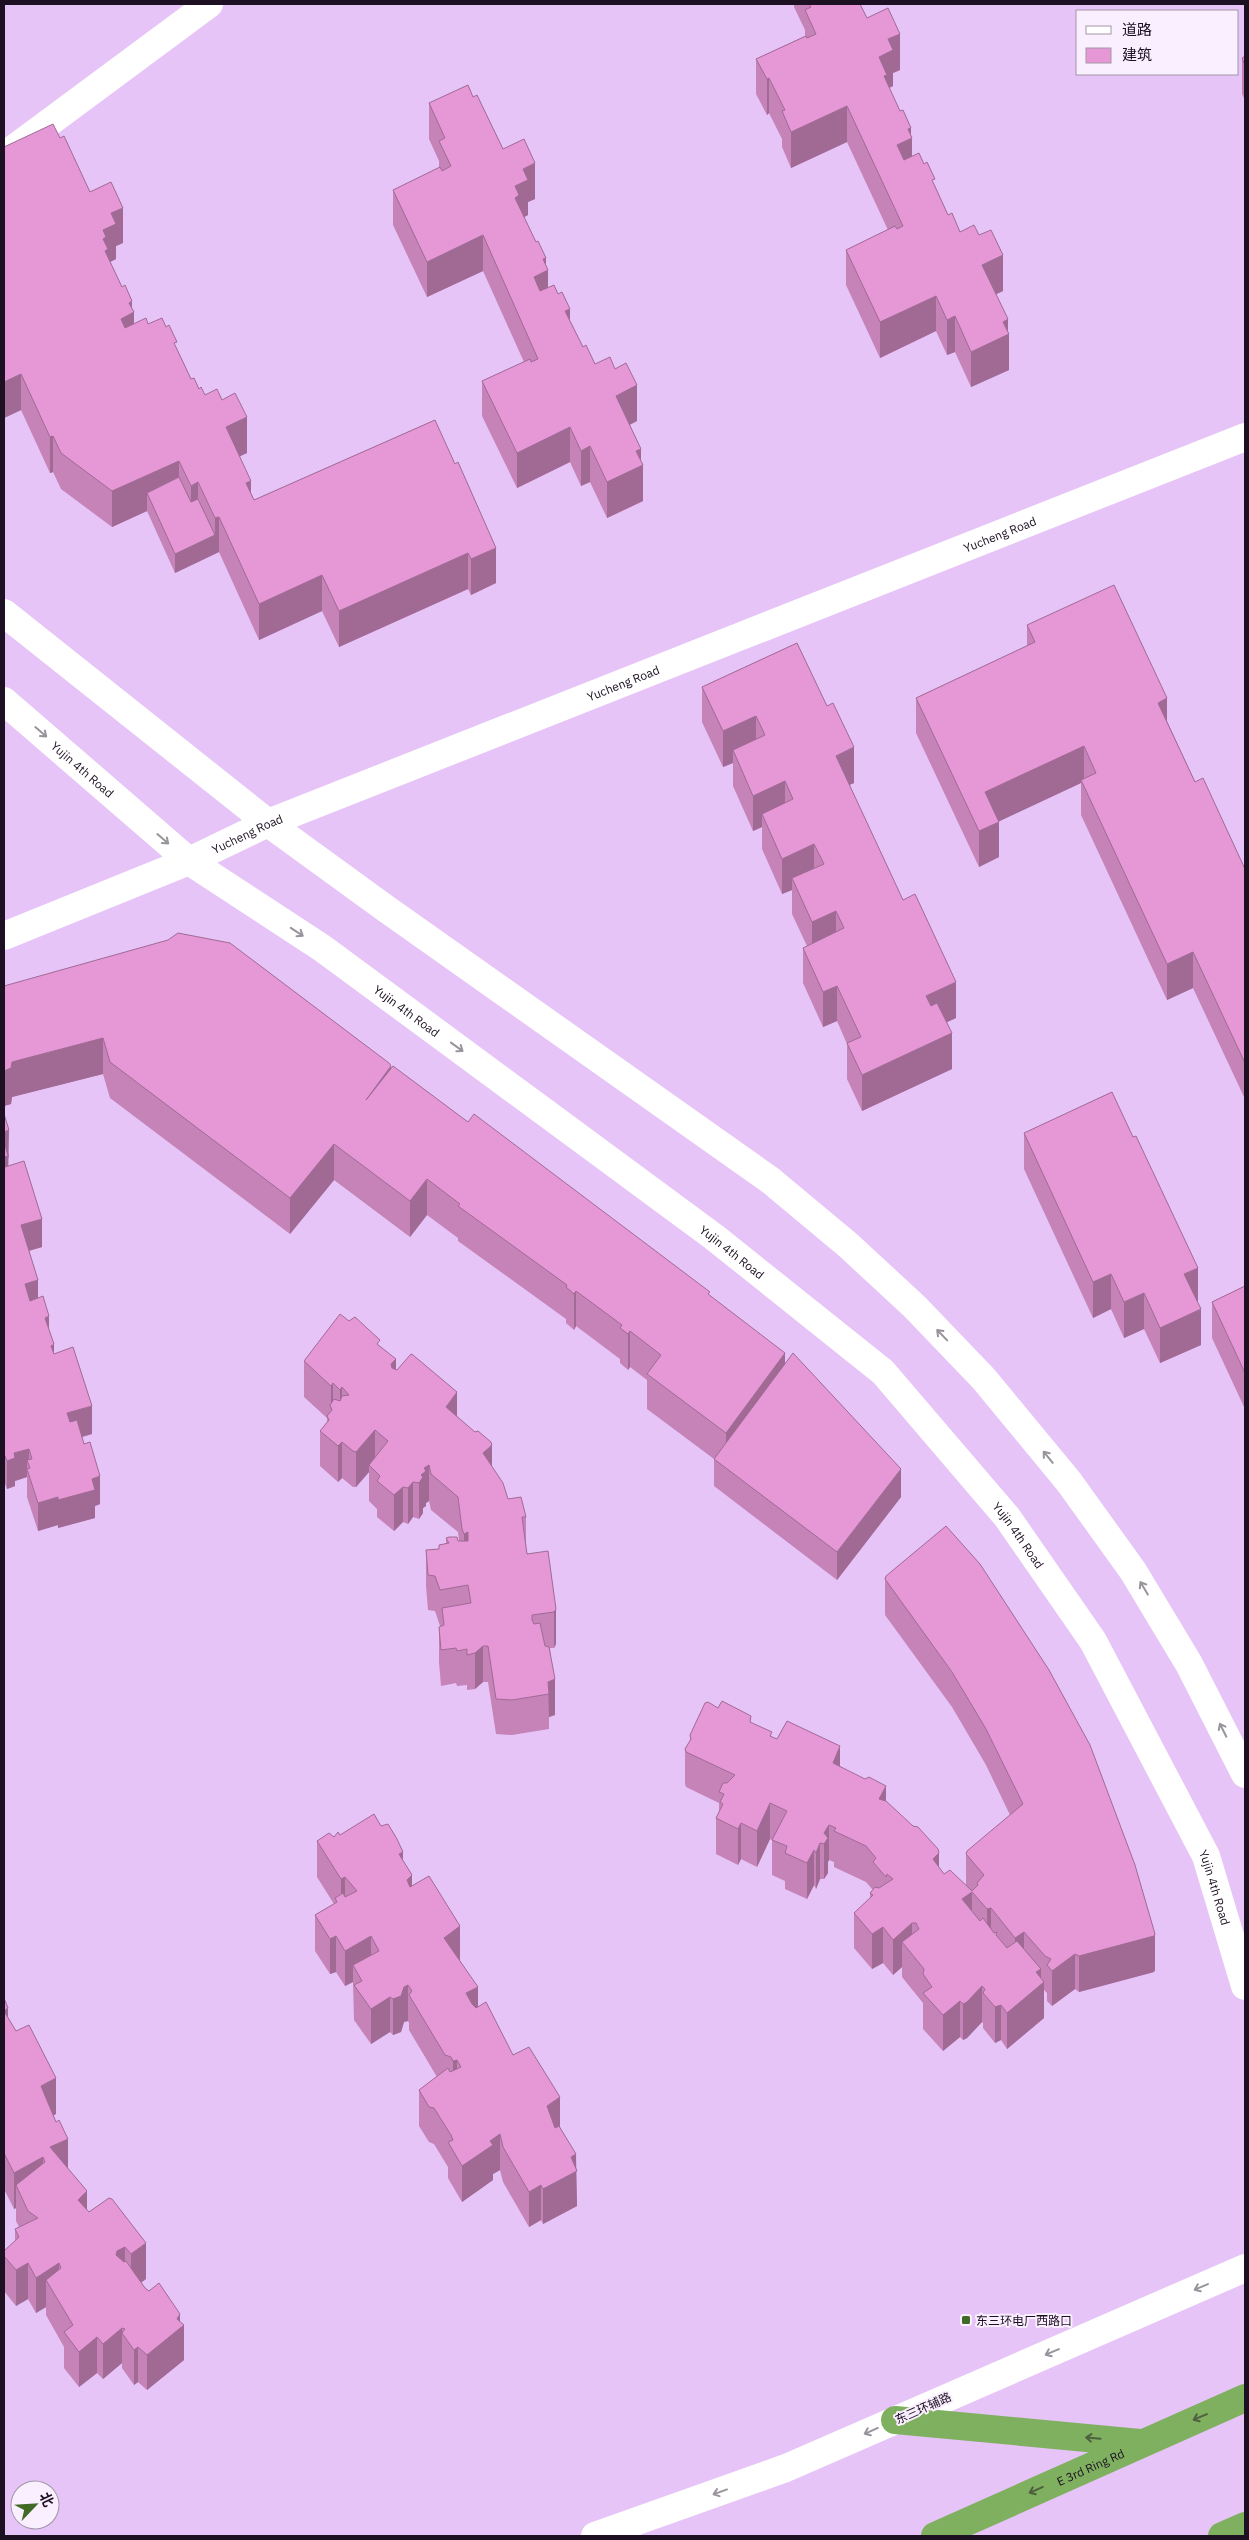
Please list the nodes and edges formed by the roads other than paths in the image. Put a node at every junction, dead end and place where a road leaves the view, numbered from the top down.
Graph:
1 (209, 4) edge
2 (4, 156) edge
3 (1245, 437) edge
4 (4, 612) edge
5 (4, 701) edge
6 (268, 823) junction
7 (189, 862) junction
8 (4, 936) edge
9 (1245, 1774) edge
10 (1245, 1986) edge
11 (1245, 2268) edge
12 (1245, 2398) edge
13 (895, 2420) junction
14 (1141, 2443) junction
15 (1245, 2526) edge
16 (595, 2536) edge
17 (935, 2536) edge
18 (1222, 2536) edge

1 - 2 street
3 - 6 street, Yucheng Road
4 - 6 street
5 -> 7 street, Yujin 4th Road
6 - 7 street, Yucheng Road
9 -> 6 street
7 - 8 street, Yucheng Road
7 -> 10 street, Yujin 4th Road
11 -> 13 street, 东三环辅路
12 -> 14 highway, E 3rd Ring Rd
14 -> 13 highway
13 -> 16 street, 东三环辅路
14 -> 17 highway, E 3rd Ring Rd
15 - 18 highway

